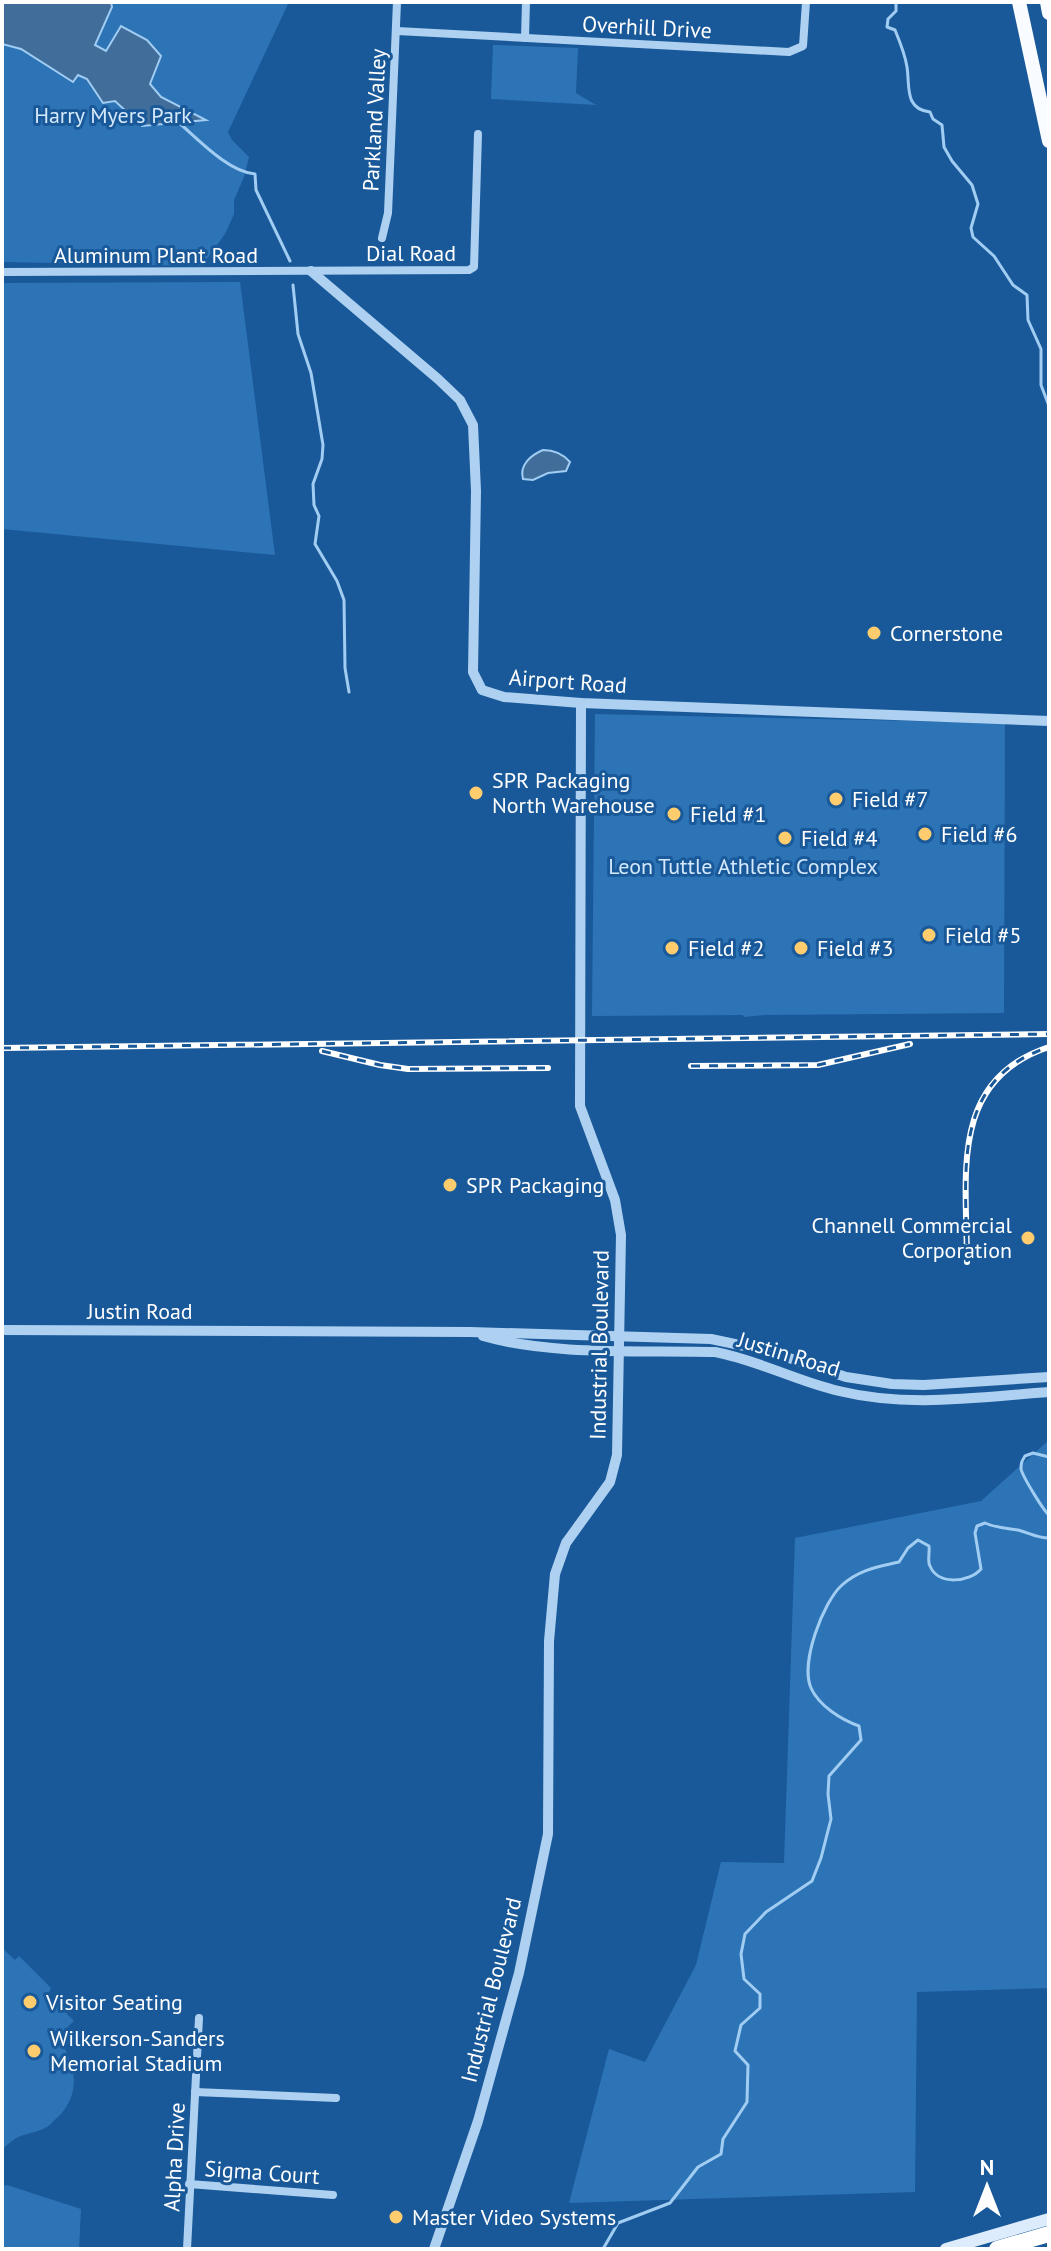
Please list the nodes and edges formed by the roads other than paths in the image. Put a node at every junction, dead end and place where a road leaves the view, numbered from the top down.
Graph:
1 (397, 2) edge
2 (526, 2) edge
3 (806, 2) edge
4 (1019, 2) edge
5 (1047, 2) edge
6 (1049, 13) edge
7 (397, 31) junction
8 (525, 38) junction
9 (478, 134) dead end
10 (1049, 141) edge
11 (382, 238) dead end
12 (311, 271) junction
13 (2, 272) edge
14 (581, 703) junction
15 (1049, 721) edge
16 (2, 1330) edge
17 (470, 1332) junction
18 (618, 1335) junction
19 (618, 1349) junction
20 (768, 1351) junction
21 (763, 1365) junction
22 (1049, 1377) edge
23 (1049, 1392) edge
24 (199, 2018) dead end
25 (195, 2092) junction
26 (336, 2098) dead end
27 (189, 2184) junction
28 (333, 2195) dead end
29 (1049, 2219) edge
30 (1049, 2234) edge
31 (187, 2249) edge
32 (434, 2249) edge
33 (946, 2249) edge
34 (997, 2249) edge

1 - 7 street, Parkland Valley
2 - 8 street
3 - 8 street, Overhill Drive
4 - 10 main road
5 - 6 main road
7 - 8 street, Overhill Drive
7 - 11 street, Parkland Valley
9 - 12 street, Dial Road
12 - 13 street, Aluminum Plant Road
12 - 14 street, Airport Road
14 - 15 street, Airport Road
14 - 18 street, Industrial Boulevard
16 - 17 street, Justin Road
17 - 18 street, Justin Road
17 - 19 street, Justin Road
18 - 19 street, Industrial Boulevard
18 - 20 street, Justin Road
19 - 21 street, Justin Road
19 - 32 street, Industrial Boulevard
20 - 21 street
20 - 22 street, Justin Road
21 - 23 street, Justin Road
24 - 25 street, Alpha Drive
25 - 26 street
25 - 27 street, Alpha Drive
27 - 28 street, Sigma Court
27 - 31 street, Alpha Drive
29 - 33 main road
30 - 34 highway

